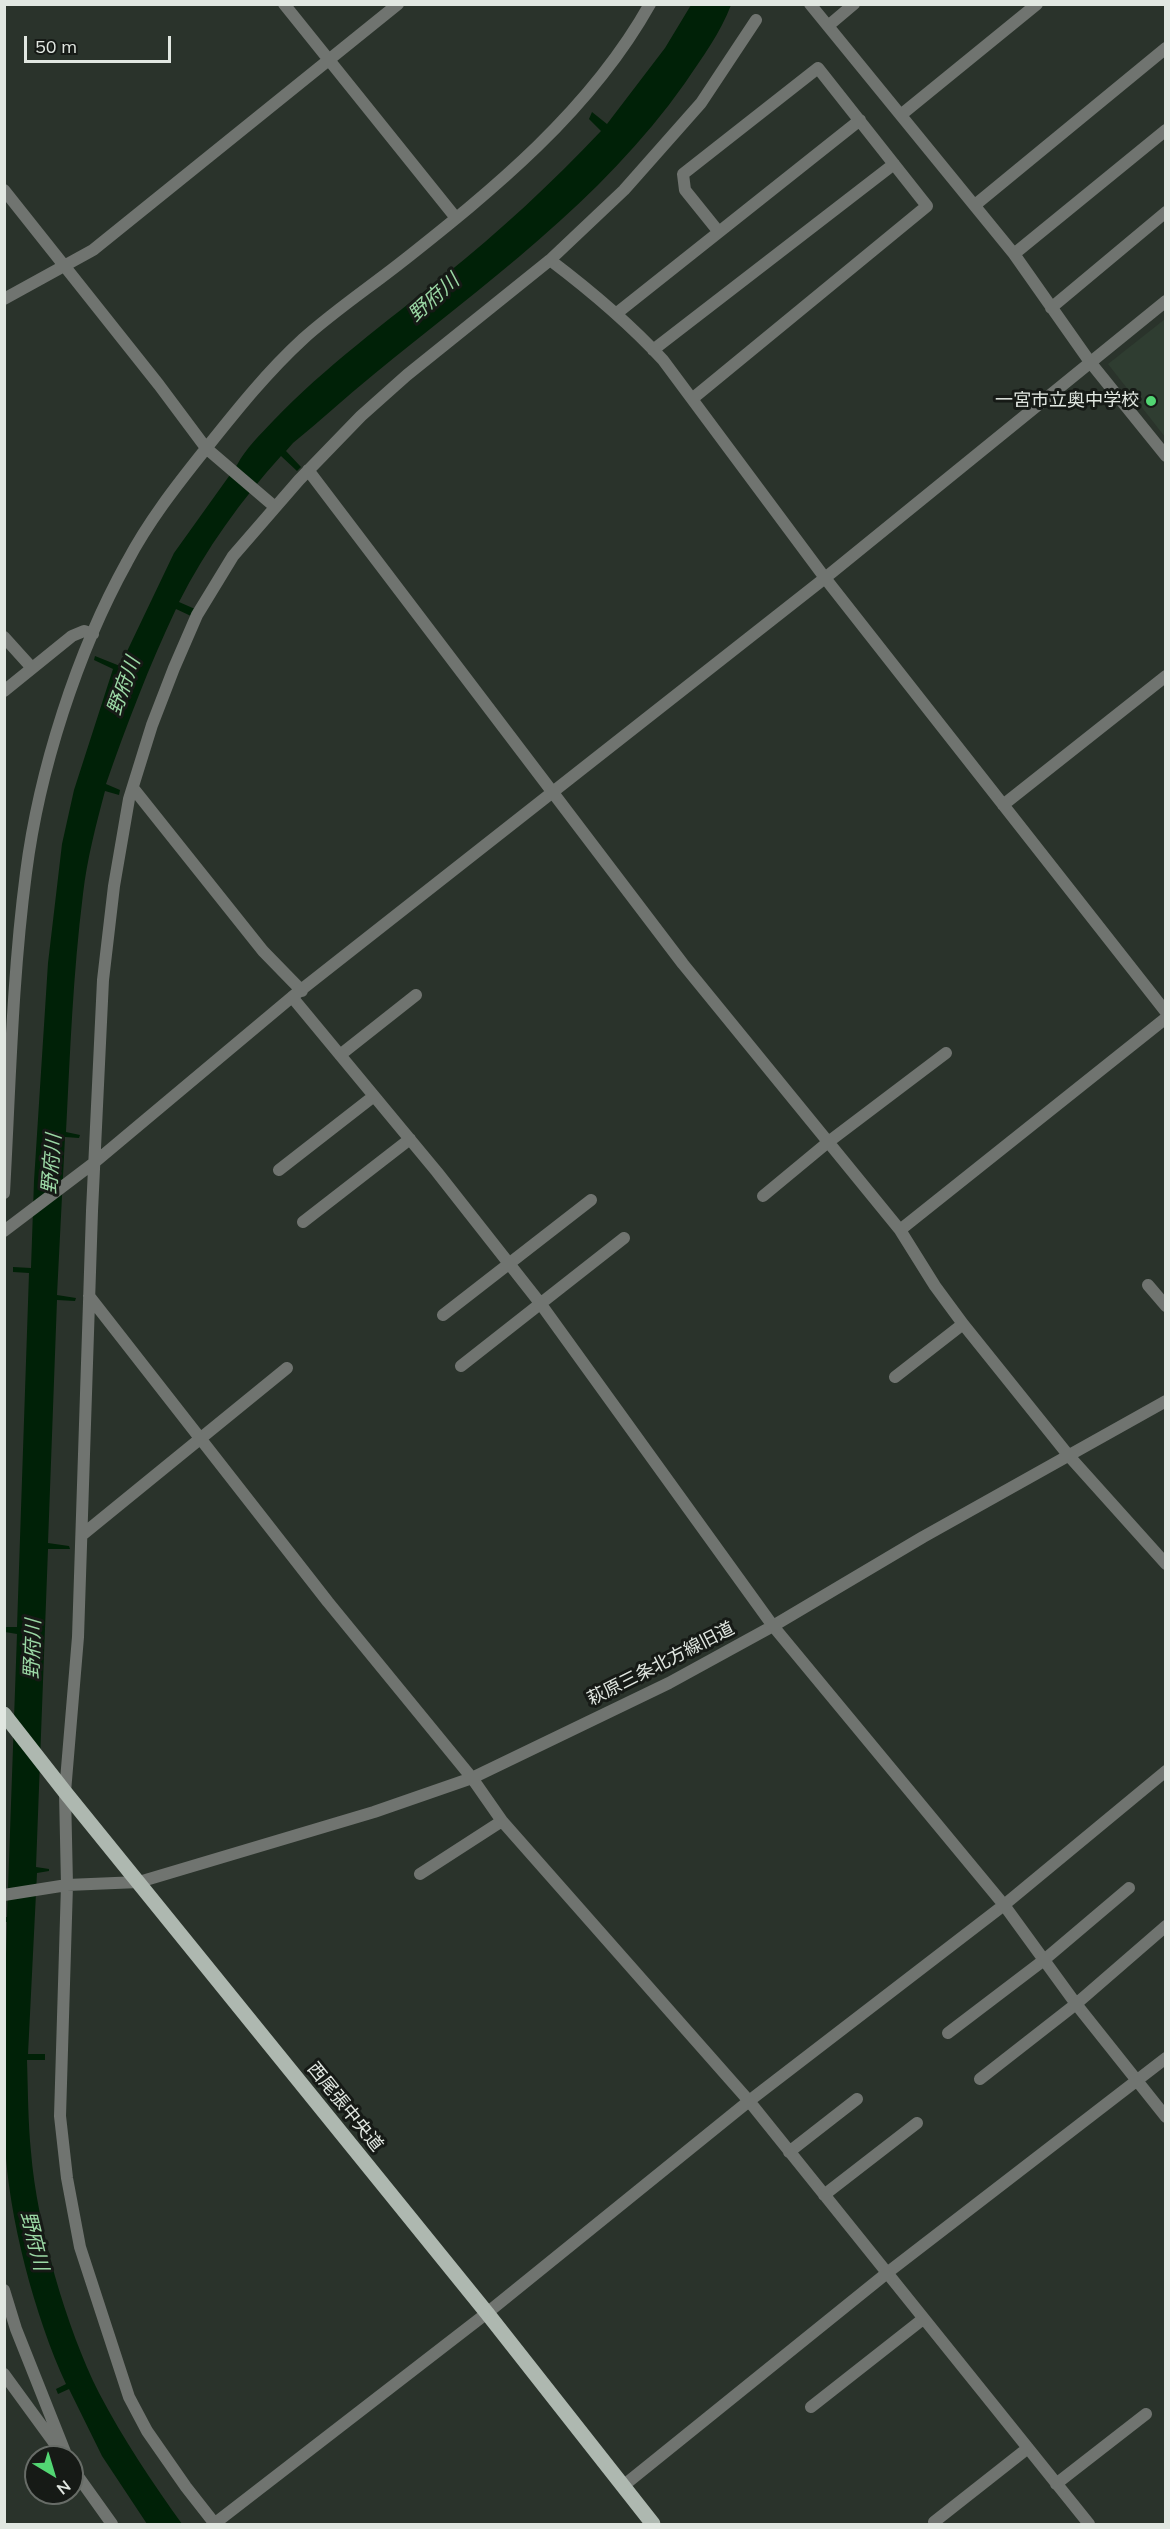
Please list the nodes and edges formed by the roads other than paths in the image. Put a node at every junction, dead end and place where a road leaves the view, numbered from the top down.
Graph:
1 (284, 4) edge
2 (398, 4) edge
3 (650, 4) edge
4 (810, 4) edge
5 (854, 4) edge
6 (1037, 4) edge
7 (756, 21) dead end
8 (828, 26) junction
9 (1166, 48) edge
10 (329, 62) junction
11 (902, 114) junction
12 (860, 120) junction
13 (1166, 130) edge
14 (894, 164) junction
15 (4, 190) edge
16 (975, 205) junction
17 (1166, 212) edge
18 (456, 218) junction
19 (718, 231) junction
20 (1014, 254) junction
21 (550, 260) junction
22 (64, 265) junction
23 (4, 299) edge
24 (1166, 302) edge
25 (1051, 308) junction
26 (617, 313) junction
27 (653, 350) junction
28 (1090, 362) junction
29 (692, 399) junction
30 (209, 451) junction
31 (1166, 456) edge
32 (308, 470) junction
33 (273, 505) junction
34 (825, 578) junction
35 (93, 634) junction
36 (4, 637) edge
37 (32, 668) junction
38 (1166, 676) edge
39 (4, 691) edge
40 (133, 788) junction
41 (554, 792) junction
42 (1002, 805) junction
43 (297, 994) junction
44 (416, 995) dead end
45 (1166, 1012) edge
46 (1166, 1018) edge
47 (946, 1053) dead end
48 (340, 1055) junction
49 (374, 1096) junction
50 (410, 1139) junction
51 (827, 1143) junction
52 (91, 1165) junction
53 (279, 1170) dead end
54 (4, 1193) edge
55 (763, 1196) dead end
56 (591, 1200) dead end
57 (303, 1222) dead end
58 (7, 1230) edge
59 (900, 1230) junction
60 (624, 1238) dead end
61 (509, 1264) junction
62 (1148, 1285) dead end
63 (89, 1296) junction
64 (540, 1303) junction
65 (1166, 1306) edge
66 (443, 1315) dead end
67 (963, 1324) junction
68 (460, 1366) dead end
69 (287, 1368) dead end
70 (895, 1377) dead end
71 (1166, 1401) edge
72 (202, 1438) junction
73 (1069, 1456) junction
74 (82, 1535) junction
75 (1166, 1564) edge
76 (773, 1626) junction
77 (4, 1714) edge
78 (1166, 1771) edge
79 (472, 1778) junction
80 (65, 1792) junction
81 (502, 1821) junction
82 (420, 1874) dead end
83 (139, 1882) junction
84 (63, 1885) junction
85 (1129, 1888) dead end
86 (4, 1895) edge
87 (1004, 1905) junction
88 (1166, 1926) edge
89 (1044, 1960) junction
90 (1076, 2004) junction
91 (948, 2033) dead end
92 (1166, 2058) edge
93 (980, 2079) dead end
94 (1137, 2081) junction
95 (857, 2099) dead end
96 (749, 2101) junction
97 (1166, 2117) edge
98 (917, 2122) dead end
99 (789, 2152) junction
100 (824, 2195) junction
101 (887, 2274) junction
102 (4, 2290) edge
103 (487, 2313) junction
104 (923, 2319) junction
105 (4, 2374) edge
106 (811, 2407) dead end
107 (1146, 2414) dead end
108 (57, 2445) edge
109 (60, 2445) edge
110 (1028, 2448) junction
111 (1056, 2484) junction
112 (84, 2485) edge
113 (623, 2486) junction
114 (934, 2522) dead end
115 (112, 2524) edge
116 (215, 2524) edge
117 (653, 2524) edge
118 (1089, 2524) edge

1 - 10 street
2 - 10 street
3 - 18 street
4 - 8 street
5 - 8 street
6 - 11 street
7 - 21 street
8 - 11 street
9 - 16 street
10 - 18 street
10 - 22 street
11 - 16 street
12 - 14 street
12 - 19 street
12 - 19 street
13 - 20 street
14 - 27 street
14 - 29 street
15 - 22 street
16 - 20 street
17 - 25 street
18 - 30 street
19 - 26 street
20 - 25 street
21 - 26 street
21 - 32 street
22 - 23 street
22 - 30 street
24 - 28 street
25 - 28 street
26 - 27 street
27 - 29 street
28 - 31 street
28 - 34 street
29 - 34 street
30 - 33 street
30 - 35 street
32 - 33 street
32 - 41 street
33 - 40 street
34 - 41 street
34 - 42 street
35 - 37 street
35 - 54 street
36 - 37 street
37 - 39 street
38 - 42 street
40 - 43 street
40 - 52 street
41 - 43 street
41 - 51 street
42 - 45 street
43 - 48 street
43 - 52 street
44 - 48 street
46 - 59 street
47 - 51 street
48 - 49 street
49 - 50 street
49 - 53 street
50 - 57 street
50 - 61 street
51 - 55 street
51 - 59 street
52 - 58 street
52 - 63 street
56 - 61 street
59 - 67 street
60 - 64 street
61 - 64 street
61 - 66 street
62 - 65 street
63 - 72 street
63 - 74 street
64 - 68 street
64 - 76 street
67 - 70 street
67 - 73 street
69 - 72 street
71 - 73 street, 萩原三条北方線旧道
72 - 74 street
72 - 79 street
73 - 75 street
73 - 76 street, 萩原三条北方線旧道
74 - 80 street
76 - 79 street, 萩原三条北方線旧道
76 - 87 street
77 - 80 main road, 西尾張中央道
78 - 87 street
79 - 81 street
79 - 83 street, 萩原三条北方線旧道
80 - 83 main road, 西尾張中央道
80 - 84 street
81 - 82 street
81 - 96 street
83 - 84 street, 萩原三条北方線旧道
83 - 103 main road, 西尾張中央道
84 - 86 street, 萩原三条北方線旧道
84 - 116 street
85 - 89 street
87 - 89 street
87 - 96 street
88 - 90 street
89 - 90 street
89 - 91 street
90 - 93 street
90 - 94 street
92 - 94 street
94 - 97 street
94 - 101 street
95 - 99 street
96 - 99 street
96 - 103 street
98 - 100 street
99 - 100 street
100 - 101 street
101 - 104 street
101 - 113 street
102 - 109 street
103 - 113 main road, 西尾張中央道
103 - 116 street
104 - 106 street
104 - 110 street
105 - 108 street
107 - 111 street
110 - 111 street
110 - 114 street
111 - 118 street
112 - 115 street
113 - 117 main road, 西尾張中央道

